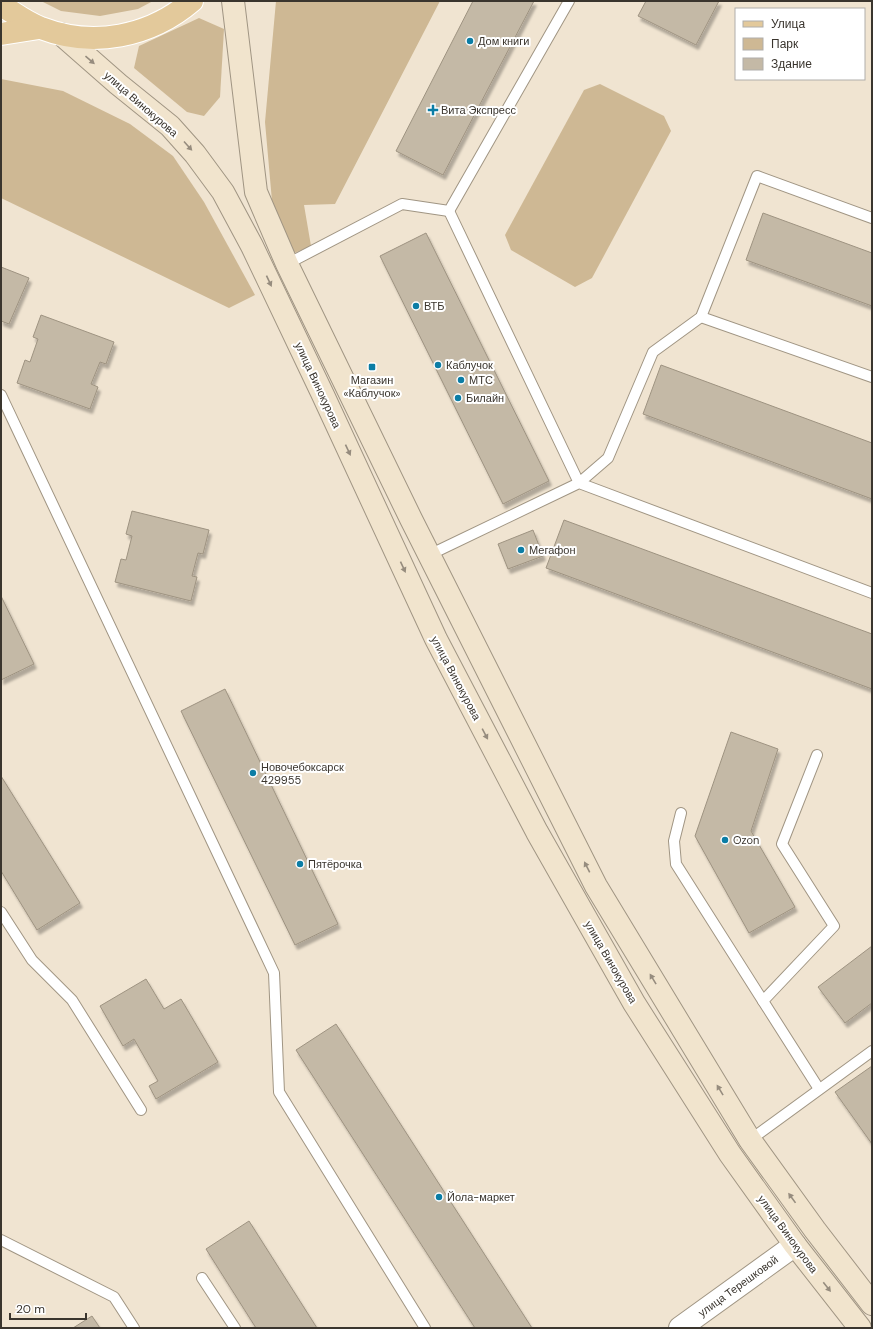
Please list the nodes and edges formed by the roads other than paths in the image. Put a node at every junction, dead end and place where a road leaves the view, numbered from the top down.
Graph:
1 (192, 1) edge
2 (233, 1) edge
3 (569, 1) edge
4 (1, 5) edge
5 (40, 28) junction
6 (1, 34) edge
7 (61, 34) junction
8 (449, 210) junction
9 (872, 218) edge
10 (287, 264) junction
11 (701, 317) junction
12 (872, 377) edge
13 (1, 395) edge
14 (580, 483) junction
15 (429, 555) junction
16 (872, 594) edge
17 (817, 755) dead end
18 (681, 813) dead end
19 (1, 912) edge
20 (763, 1001) junction
21 (872, 1051) edge
22 (819, 1089) junction
23 (141, 1110) dead end
24 (750, 1140) junction
25 (730, 1154) junction
26 (815, 1230) junction
27 (1, 1240) edge
28 (795, 1245) junction
29 (202, 1278) dead end
30 (872, 1304) edge
31 (134, 1328) edge
32 (235, 1328) edge
33 (425, 1328) edge
34 (680, 1328) edge
35 (860, 1328) edge

1 - 7 main road
2 - 10 main road
3 - 8 lane
4 - 5 main road
5 - 6 main road
5 - 7 main road
7 -> 25 main road, улица Винокурова
8 - 10 lane
8 - 14 lane
9 - 11 lane
10 - 15 main road
11 - 12 lane
11 - 14 lane
13 - 33 lane
14 - 15 lane
14 - 16 lane
24 -> 15 main road
17 - 20 lane
18 - 20 lane
19 - 23 lane
20 - 22 lane
21 - 22 lane
22 - 24 lane
24 - 25 main road
26 -> 24 main road
25 - 28 main road, улица Винокурова
26 - 28 main road, улица Терешковой
26 - 30 main road
27 - 31 lane
28 - 34 street, улица Терешковой
28 -> 35 main road, улица Винокурова
29 - 32 lane

